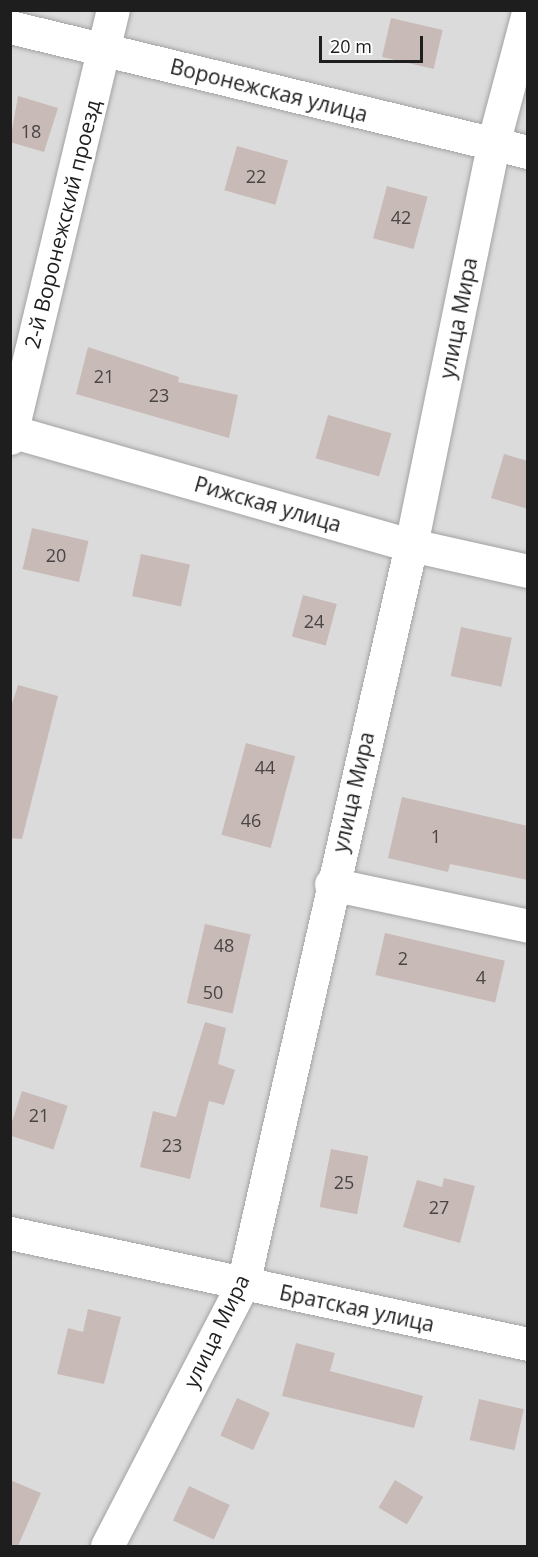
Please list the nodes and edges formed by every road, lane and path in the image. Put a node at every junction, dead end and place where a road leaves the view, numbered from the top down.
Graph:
1 (113, 10) edge
2 (528, 12) edge
3 (10, 27) edge
4 (104, 49) junction
5 (493, 144) junction
6 (528, 152) edge
7 (11, 434) edge
8 (411, 545) junction
9 (528, 572) edge
10 (331, 884) junction
11 (528, 926) edge
12 (10, 1233) edge
13 (243, 1284) junction
14 (528, 1344) edge
15 (107, 1546) edge

1 - 4 street, 2-й Воронежский проезд
2 - 5 street, улица Мира
3 - 4 street, Воронежская улица
4 - 5 street, Воронежская улица
4 - 7 street, 2-й Воронежский проезд
5 - 6 street, Воронежская улица
5 - 8 street, улица Мира
7 - 8 street, Рижская улица
8 - 9 street, Рижская улица
8 - 10 street, улица Мира
10 - 11 street
10 - 13 street, улица Мира
12 - 13 street, Братская улица
13 - 14 street, Братская улица
13 - 15 street, улица Мира

